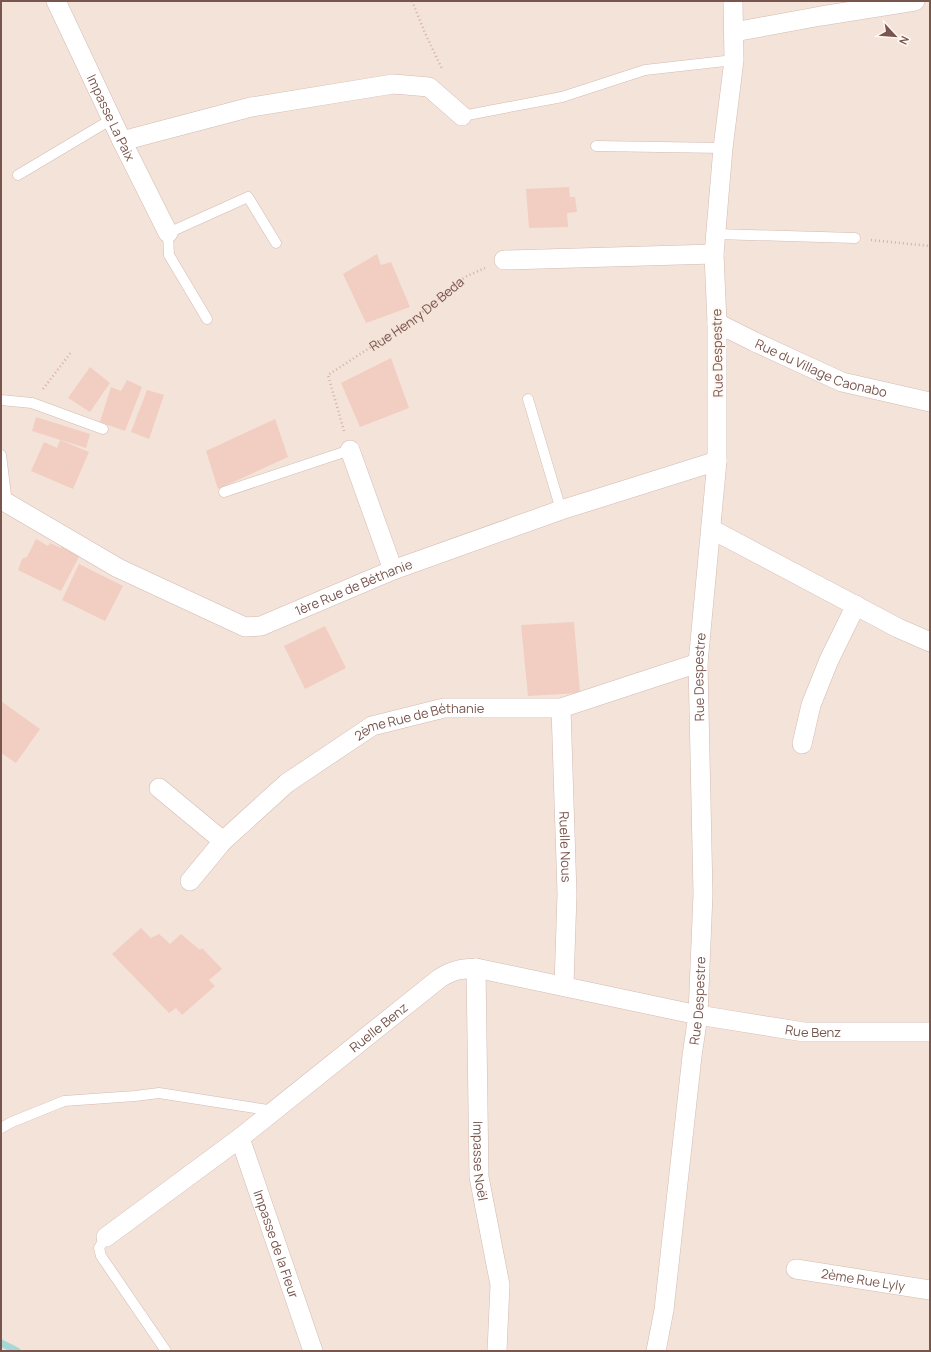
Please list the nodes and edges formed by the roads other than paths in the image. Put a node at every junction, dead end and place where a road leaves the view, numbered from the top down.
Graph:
1 (56, 1) edge
2 (733, 1) edge
3 (915, 1) edge
4 (734, 32) junction
5 (734, 60) junction
6 (462, 116) joint
7 (112, 119) junction
8 (122, 141) junction
9 (596, 146) dead end
10 (723, 148) junction
11 (18, 174) dead end
12 (168, 233) junction
13 (716, 234) junction
14 (855, 238) road end
15 (276, 243) dead end
16 (714, 254) junction
17 (504, 260) road end
18 (207, 319) dead end
19 (717, 323) junction
20 (528, 399) dead end
21 (1, 400) edge
22 (930, 402) edge
23 (103, 429) dead end
24 (350, 450) joint
25 (1, 455) edge
26 (717, 460) junction
27 (224, 492) dead end
28 (4, 505) edge
29 (561, 510) junction
30 (711, 529) junction
31 (393, 570) junction
32 (856, 605) junction
33 (930, 642) edge
34 (698, 663) junction
35 (561, 708) junction
36 (802, 744) dead end
37 (159, 788) dead end
38 (223, 842) junction
39 (190, 881) dead end
40 (476, 968) junction
41 (564, 986) junction
42 (698, 1015) junction
43 (930, 1032) edge
44 (274, 1111) junction
45 (1, 1128) edge
46 (240, 1138) junction
47 (106, 1237) joint
48 (796, 1268) dead end
49 (930, 1290) edge
50 (166, 1351) edge
51 (313, 1351) edge
52 (497, 1351) edge
53 (656, 1351) edge

1 - 7 street, Impasse La Paix
2 - 4 street, Rue Despestre
3 - 4 street
4 - 5 street, Rue Despestre
5 - 6 lane
5 - 10 street, Rue Despestre
6 - 8 street
7 - 8 street, Impasse La Paix
7 - 11 lane
8 - 12 street, Impasse La Paix
9 - 10 lane
10 - 13 street, Rue Despestre
12 - 15 lane
12 - 18 lane
13 - 14 lane
13 - 16 street, Rue Despestre
16 - 17 street
16 - 19 street, Rue Despestre
19 - 22 street, Rue du Village Caonabo
19 - 26 street, Rue Despestre
20 - 29 lane
21 - 23 lane
24 - 27 lane
24 - 31 street
25 - 28 lane
26 - 29 street, 1ère Rue de Béthanie
26 - 30 street, Rue Despestre
28 - 31 street, 1ère Rue de Béthanie
29 - 31 street, 1ère Rue de Béthanie
30 - 32 street
30 - 34 street, Rue Despestre
32 - 33 street
32 - 36 street
34 - 35 street, 2ème Rue de Béthanie
34 - 42 street, Rue Despestre
35 - 38 street, 2ème Rue de Béthanie
35 - 41 street, Ruelle Nous
37 - 38 street
38 - 39 street, 2ème Rue de Béthanie
40 - 41 street, Ruelle Benz
40 - 44 street, Ruelle Benz
40 - 52 street, Impasse Noël
41 - 42 street, Ruelle Benz
42 - 43 street, Rue Benz
42 - 53 street, Rue Despestre
44 - 45 lane
44 - 46 street, Ruelle Benz
46 - 47 street, Ruelle Benz
46 - 51 street, Impasse de la Fleur
47 - 50 lane
48 - 49 street, 2ème Rue Lyly

